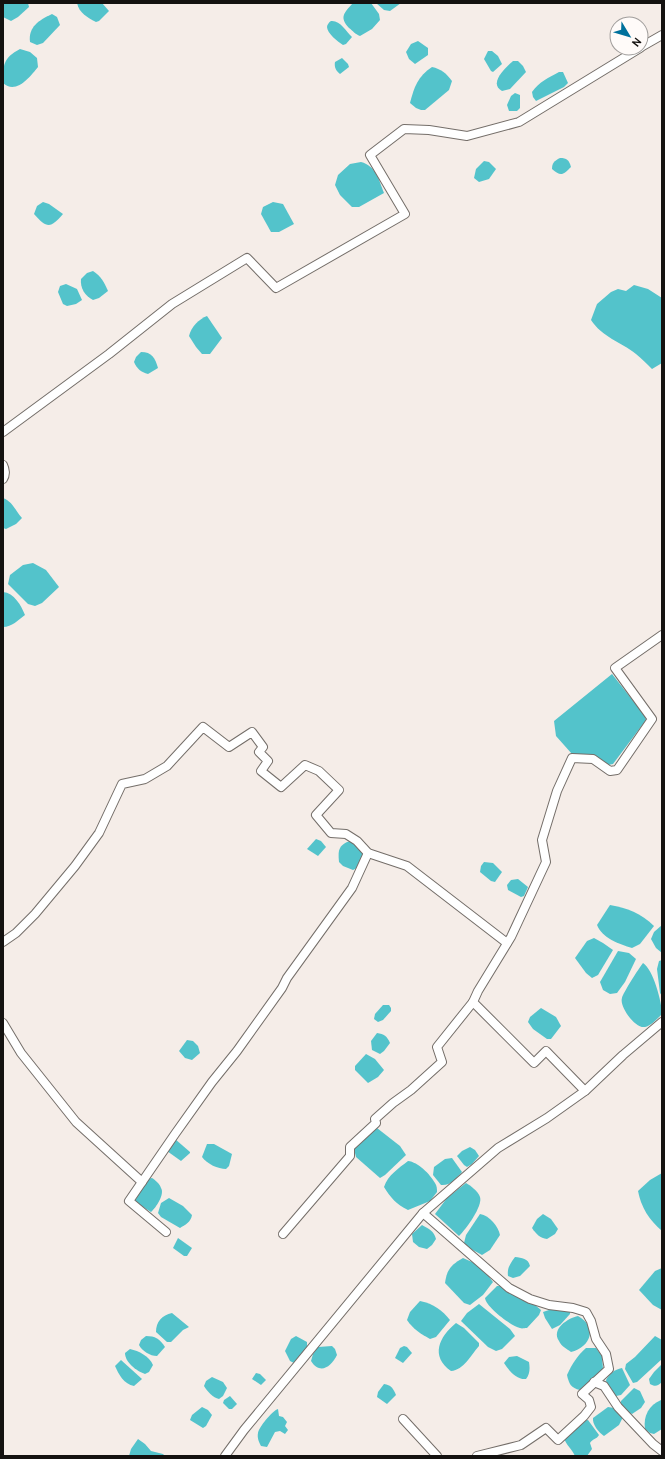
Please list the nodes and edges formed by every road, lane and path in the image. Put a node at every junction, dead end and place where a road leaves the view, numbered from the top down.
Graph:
1 (662, 35) edge
2 (649, 43) edge
3 (627, 56) edge
4 (3, 432) edge
5 (3, 465) edge
6 (3, 479) edge
7 (662, 635) edge
8 (368, 853) junction
9 (3, 942) edge
10 (507, 943) junction
11 (473, 1002) junction
12 (662, 1022) edge
13 (3, 1023) edge
14 (585, 1091) junction
15 (142, 1182) junction
16 (423, 1214) junction
17 (166, 1232) dead end
18 (283, 1234) dead end
19 (594, 1382) junction
20 (403, 1419) dead end
21 (662, 1451) edge
22 (225, 1456) edge
23 (437, 1456) edge
24 (478, 1456) edge

1 - 2 street
3 - 4 street
5 - 6 street
7 - 10 street
8 - 9 street
8 - 10 street
8 - 15 street
10 - 11 street
11 - 14 street
11 - 18 street
12 - 14 street
13 - 15 street
14 - 16 street
15 - 17 street
16 - 19 street
16 - 22 street
19 - 21 street
19 - 24 street
20 - 23 street

